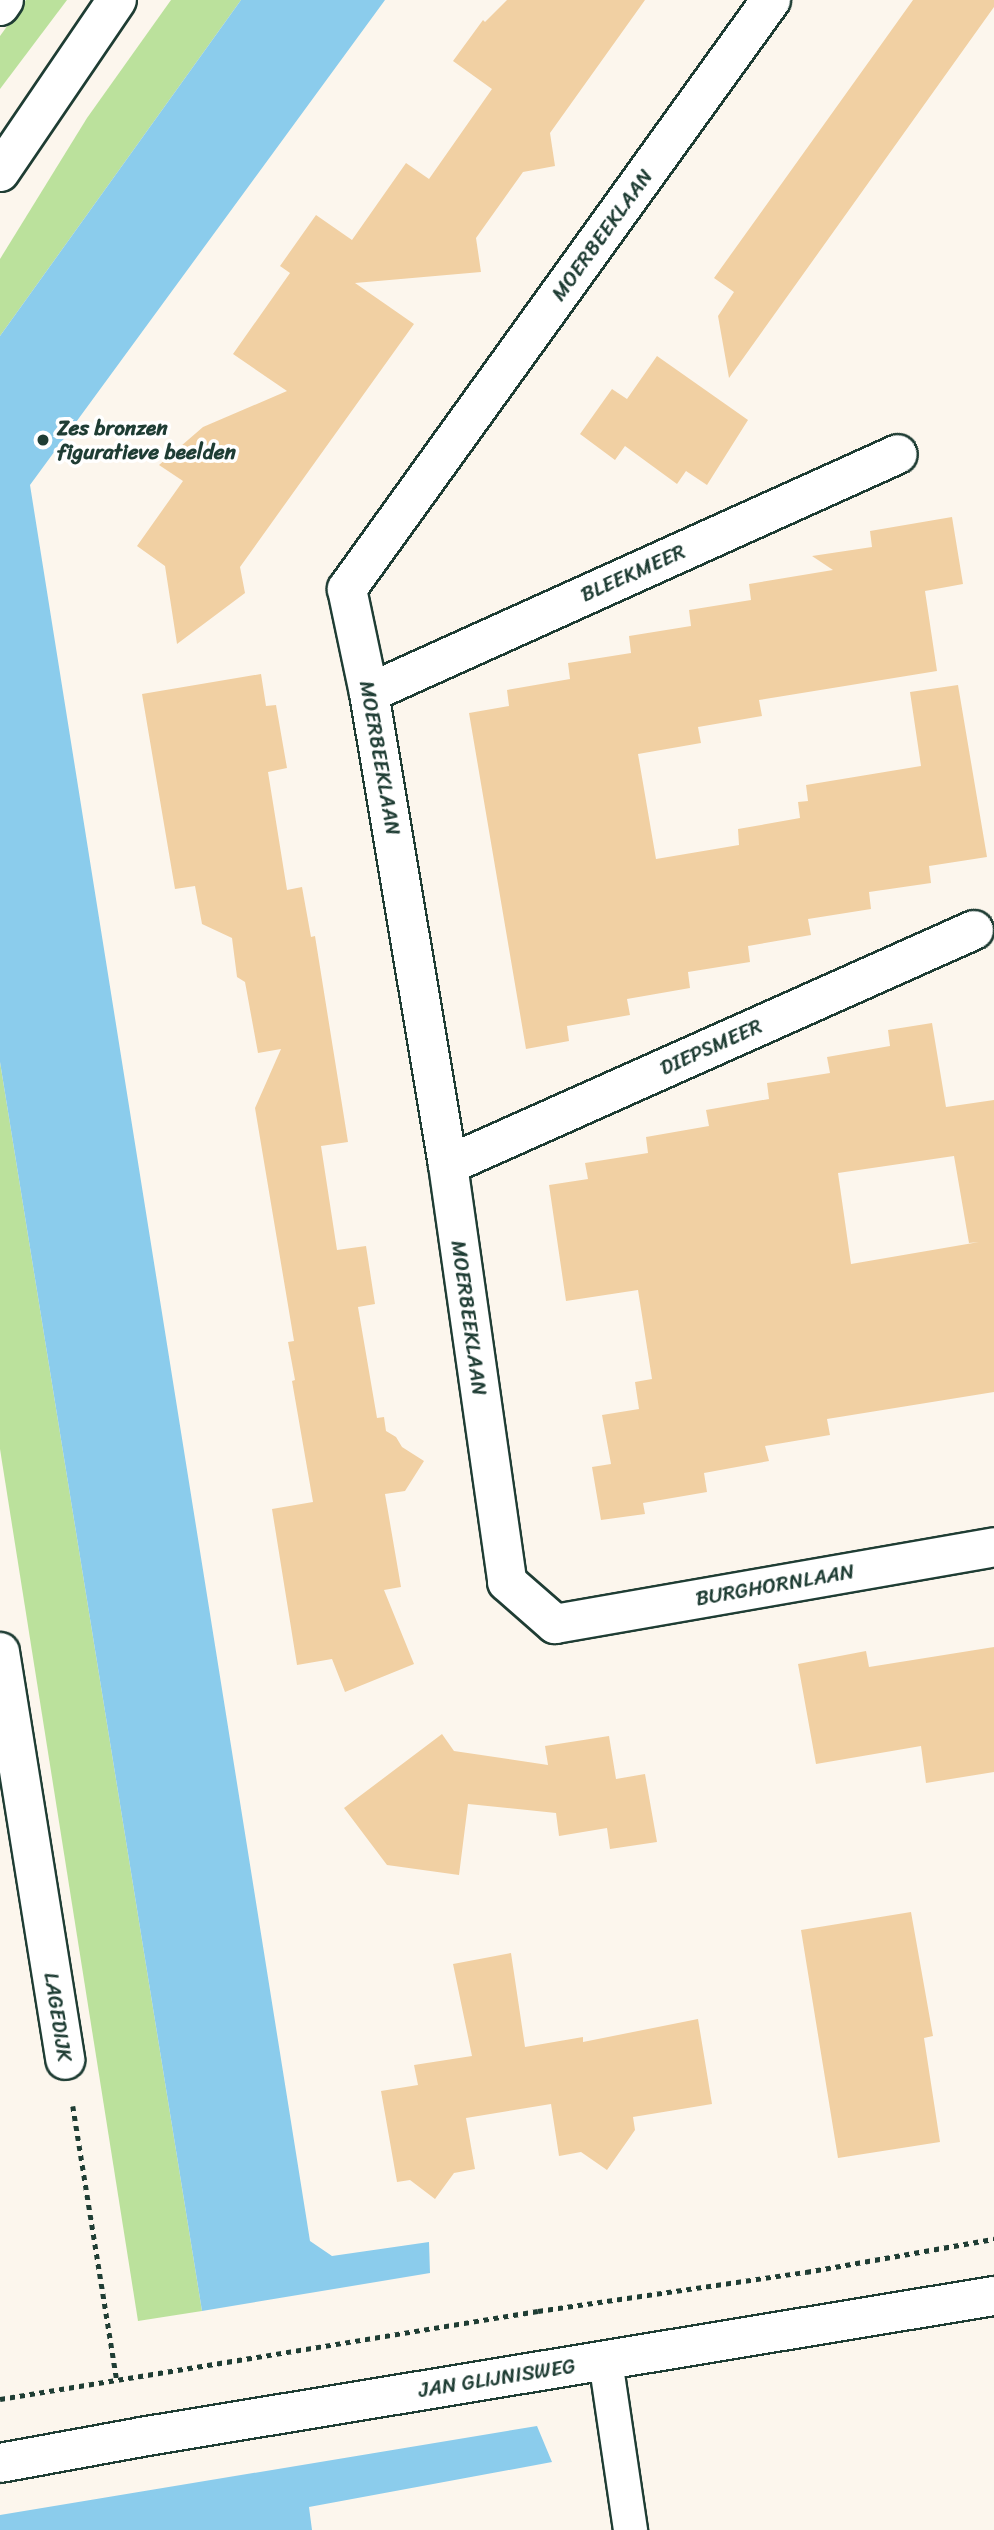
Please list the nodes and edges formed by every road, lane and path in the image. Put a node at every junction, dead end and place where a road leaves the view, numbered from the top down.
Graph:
1 (4, 0) edge
2 (117, 0) edge
3 (771, 0) edge
4 (0, 6) edge
5 (0, 172) edge
6 (898, 454) dead end
7 (369, 693) junction
8 (974, 930) dead end
9 (447, 1165) junction
10 (994, 1547) edge
11 (555, 1624) joint
12 (0, 1652) edge
13 (65, 2060) joint
14 (994, 2239) edge
15 (994, 2296) edge
16 (605, 2360) junction
17 (117, 2382) junction
18 (0, 2399) edge
19 (0, 2463) edge
20 (630, 2530) edge

1 - 4 street
2 - 5 street
3 - 7 street, MOERBEEKLAAN
6 - 7 street, BLEEKMEER
7 - 9 street, MOERBEEKLAAN
8 - 9 street, DIEPSMEER
9 - 11 street, MOERBEEKLAAN
10 - 11 street, BURGHORNLAAN
12 - 13 street, LAGEDIJK
13 - 17 path, LAGEDIJK
14 - 17 path
15 - 16 street, JAN GLIJNISWEG
16 - 19 street, JAN GLIJNISWEG
16 - 20 lane
17 - 18 path

